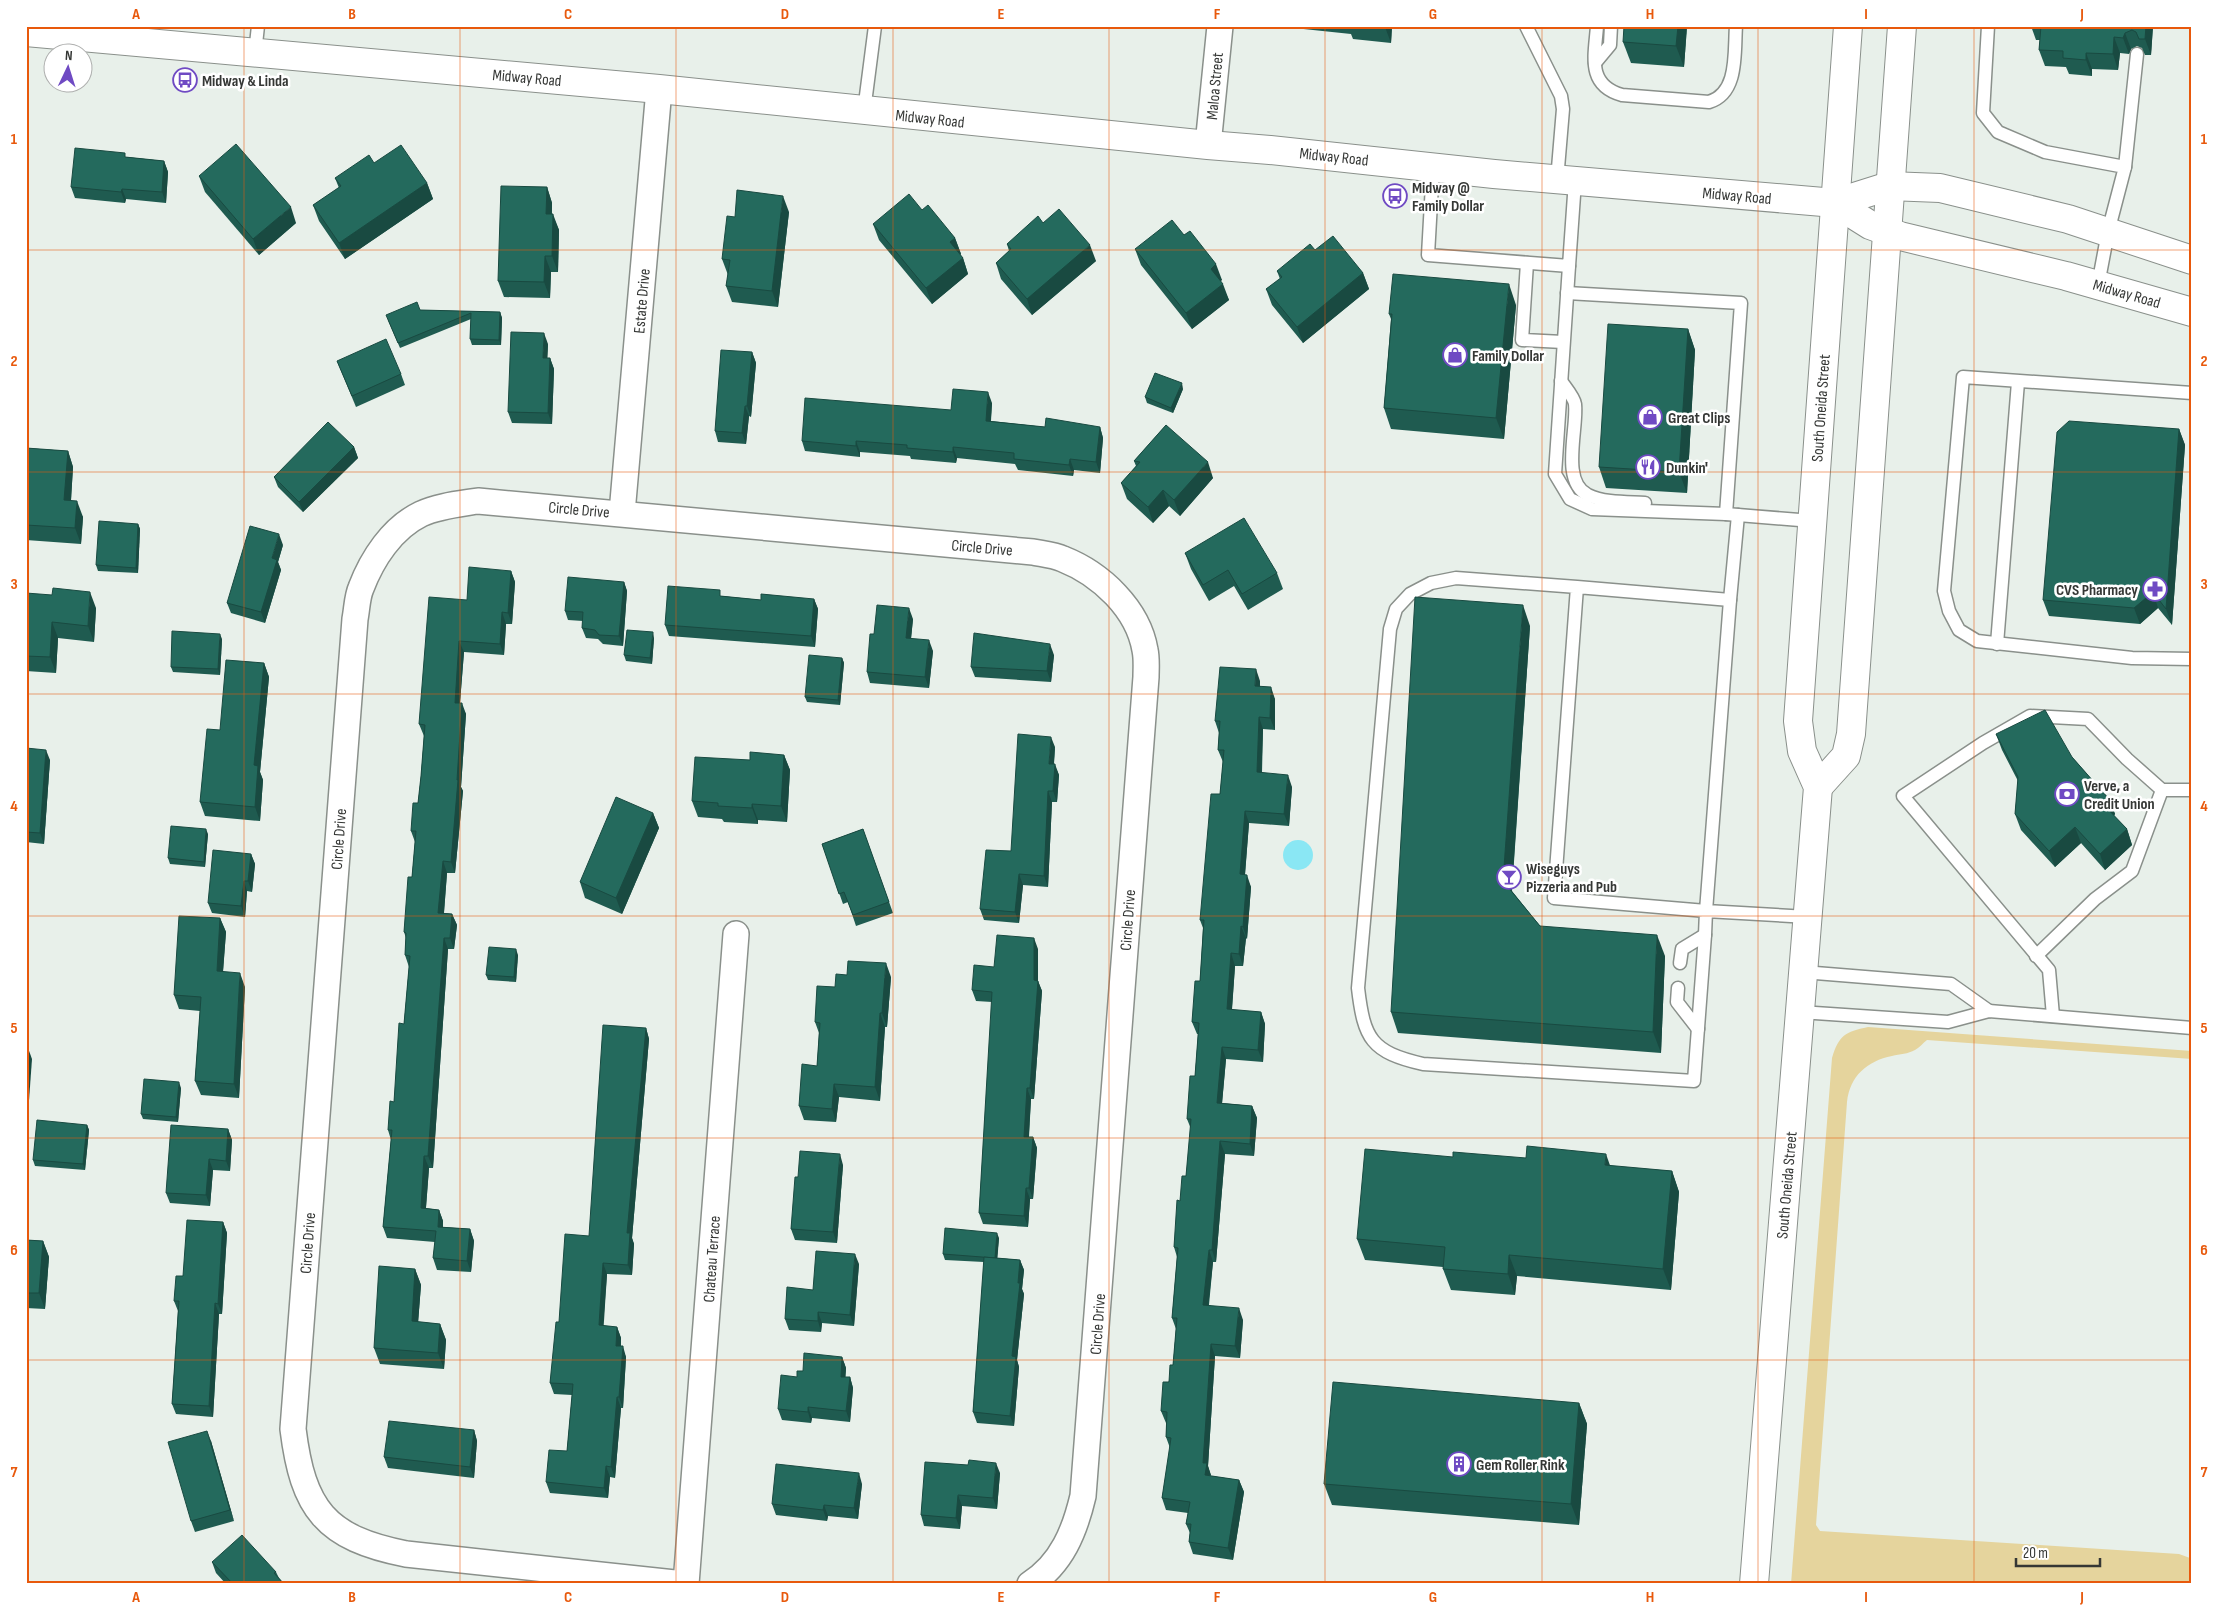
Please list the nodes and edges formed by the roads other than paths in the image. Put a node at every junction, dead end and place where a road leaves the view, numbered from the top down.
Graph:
1 (258, 26) edge
2 (874, 26) edge
3 (1220, 26) edge
4 (1526, 26) edge
5 (1597, 26) edge
6 (1611, 26) edge
7 (1736, 26) edge
8 (1848, 26) edge
9 (1902, 26) edge
10 (1988, 26) edge
11 (26, 32) edge
12 (255, 53) junction
13 (2137, 54) edge
14 (1595, 63) junction
15 (658, 89) junction
16 (864, 111) junction
17 (1208, 145) junction
18 (1433, 167) junction
19 (2125, 167) junction
20 (1566, 181) junction
21 (1889, 186) junction
22 (1835, 203) junction
23 (1888, 232) junction
24 (2108, 232) junction
25 (2192, 260) edge
26 (1527, 263) junction
27 (1569, 266) junction
28 (2098, 285) junction
29 (1567, 293) junction
30 (2192, 312) edge
31 (1563, 342) junction
32 (1561, 381) junction
33 (2018, 382) junction
34 (2192, 393) edge
35 (622, 513) junction
36 (1695, 513) junction
37 (1732, 515) junction
38 (1812, 521) junction
39 (1577, 587) junction
40 (1730, 600) junction
41 (1997, 644) junction
42 (2192, 659) edge
43 (1818, 787) junction
44 (2162, 790) junction
45 (2192, 790) edge
46 (1706, 911) junction
47 (1808, 917) junction
48 (736, 934) dead end
49 (1705, 935) junction
50 (2036, 956) junction
51 (1680, 963) dead end
52 (1803, 972) junction
53 (1678, 988) dead end
54 (1989, 1011) junction
55 (1800, 1012) junction
56 (2053, 1016) junction
57 (2192, 1028) edge
58 (1698, 1029) junction
59 (685, 1584) edge
60 (1030, 1584) edge
61 (1754, 1584) edge

1 - 12 lane
2 - 16 lane
3 - 17 street, Maloa Street
4 - 20 lane
5 - 14 lane
6 - 14 lane
7 - 14 lane
8 - 22 main road, South Oneida Street
9 - 21 main road
10 - 19 lane
11 - 12 main road, Midway Road
12 - 15 main road, Midway Road
13 - 19 lane
15 - 16 main road, Midway Road
15 - 35 street, Estate Drive
16 - 17 main road, Midway Road
17 - 18 main road, Midway Road
18 - 20 main road, Midway Road
18 - 26 lane
19 - 24 lane
20 - 22 main road, Midway Road
20 - 27 lane
21 - 22 main road, Midway Road
21 - 23 main road
21 - 24 main road, Midway Road
22 - 23 main road, Midway Road
22 - 38 main road, South Oneida Street
23 - 28 main road, Midway Road
23 - 43 main road
24 - 25 main road, Midway Road
24 - 28 lane
26 - 27 lane
26 - 31 lane
27 - 29 lane
28 - 30 main road, Midway Road
29 - 31 lane
29 - 37 lane
31 - 32 lane
32 - 36 lane
32 - 36 lane
33 - 34 lane
33 - 41 lane
33 - 41 lane
35 - 59 street, Circle Drive
35 - 60 street, Circle Drive
36 - 37 lane
37 - 38 lane
37 - 40 lane
38 - 43 main road, South Oneida Street
39 - 40 lane
39 - 46 lane
39 - 58 lane
40 - 46 lane
41 - 42 lane
43 - 47 main road, South Oneida Street
44 - 45 lane
44 - 50 lane
44 - 50 lane
46 - 47 lane
46 - 49 lane
47 - 52 main road, South Oneida Street
48 - 59 street, Chateau Terrace
49 - 51 lane
49 - 58 lane
50 - 56 lane
52 - 54 lane
52 - 55 main road, South Oneida Street
53 - 58 lane
54 - 55 lane
54 - 56 lane
55 - 61 main road, South Oneida Street
56 - 57 lane

